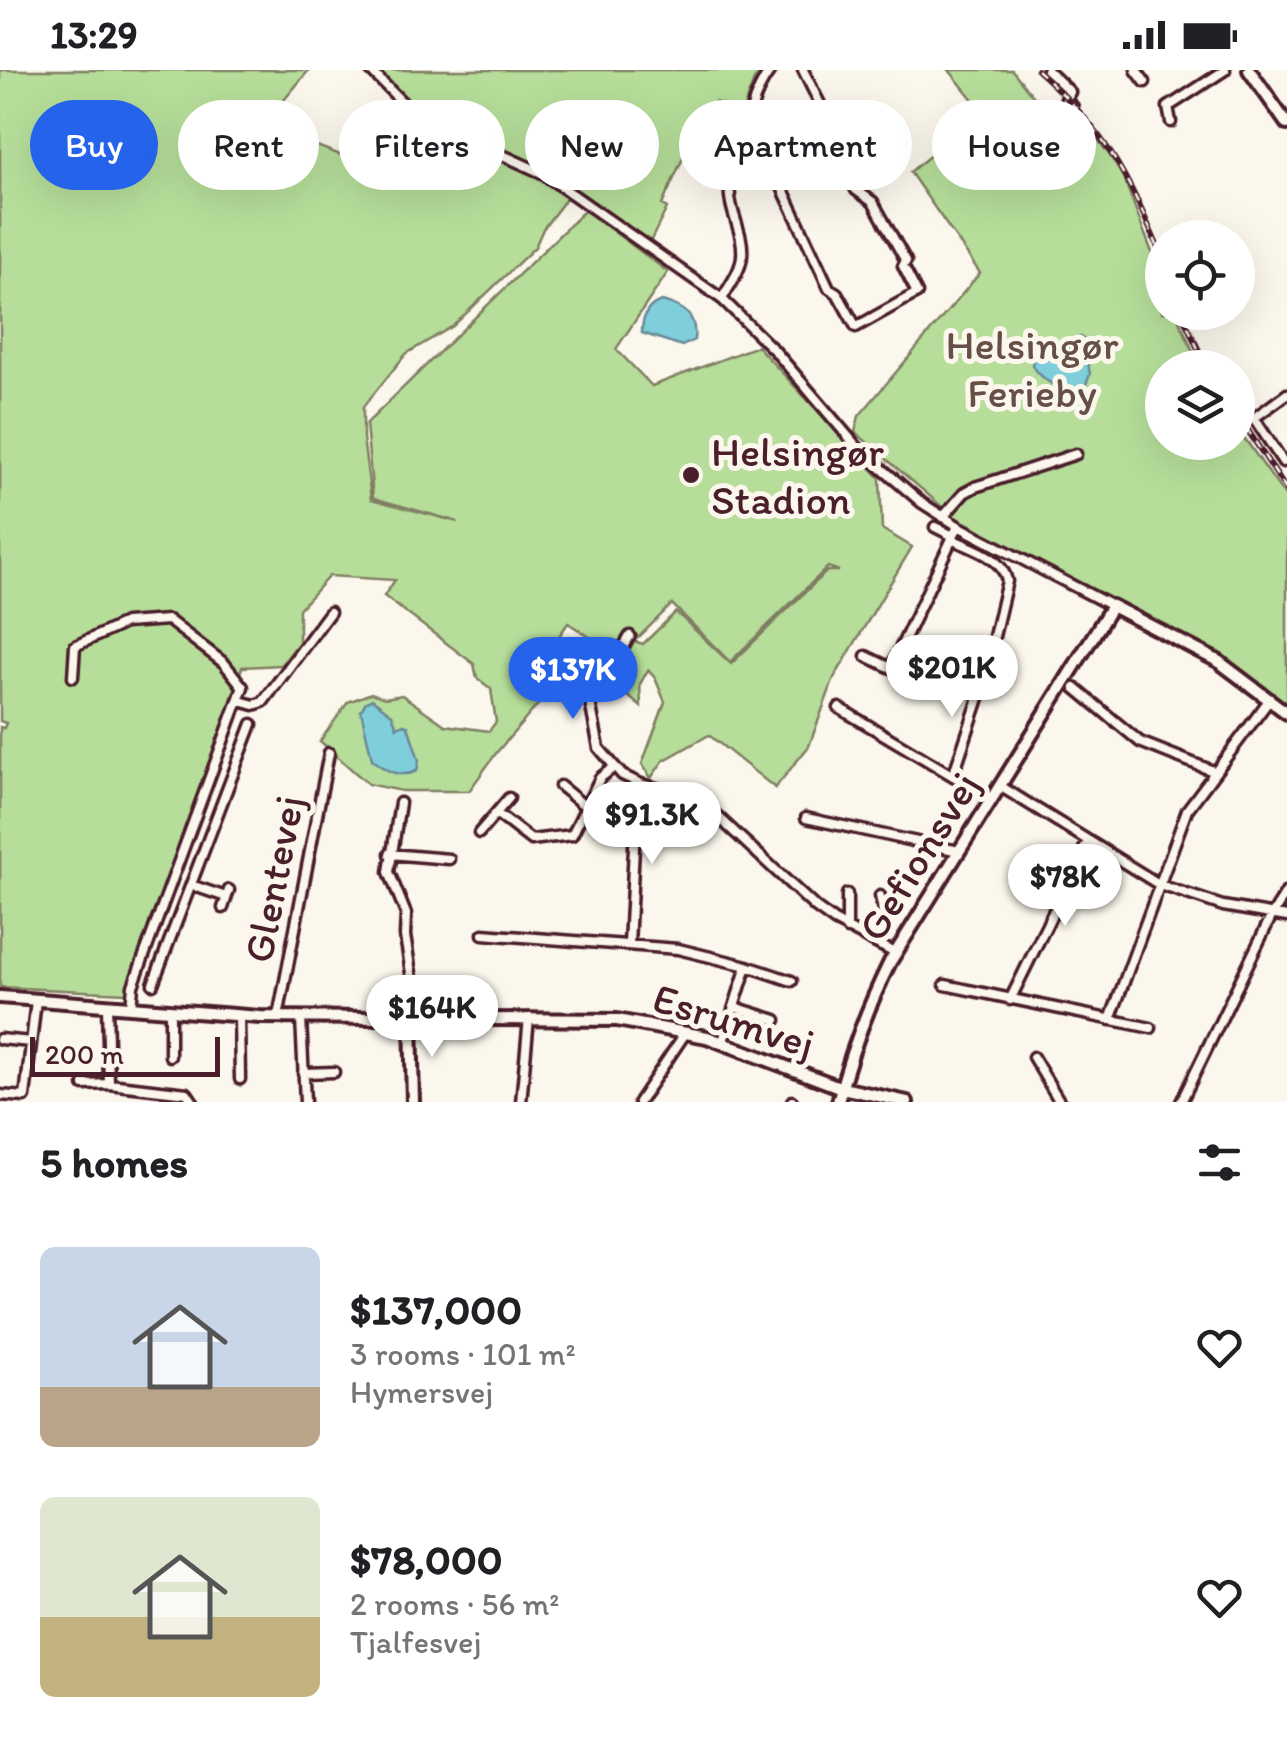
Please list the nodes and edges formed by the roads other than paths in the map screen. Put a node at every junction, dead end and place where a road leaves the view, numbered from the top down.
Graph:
1 (370, 70) edge
2 (771, 70) edge
3 (803, 70) edge
4 (1046, 70) edge
5 (1136, 70) edge
6 (1225, 70) edge
7 (1250, 70) edge
8 (1145, 82) dead end
9 (756, 100) edge
10 (819, 100) edge
11 (1067, 100) edge
12 (1172, 122) dead end
13 (1287, 124) edge
14 (729, 190) edge
15 (782, 190) edge
16 (856, 190) edge
17 (722, 300) junction
18 (1287, 394) edge
19 (1076, 454) dead end
20 (1283, 462) dead end
21 (943, 517) junction
22 (958, 526) junction
23 (934, 527) dead end
24 (952, 538) junction
25 (1112, 606) junction
26 (330, 612) dead end
27 (630, 636) dead end
28 (866, 656) dead end
29 (988, 662) dead end
30 (73, 676) dead end
31 (986, 677) dead end
32 (1075, 688) dead end
33 (1270, 700) junction
34 (240, 701) junction
35 (839, 708) dead end
36 (1287, 713) edge
37 (252, 724) dead end
38 (330, 753) dead end
39 (218, 760) junction
40 (236, 766) junction
41 (614, 767) junction
42 (1213, 771) junction
43 (952, 776) junction
44 (642, 785) junction
45 (560, 786) dead end
46 (1000, 786) junction
47 (509, 798) dead end
48 (992, 799) junction
49 (400, 803) dead end
50 (586, 806) junction
51 (496, 812) junction
52 (806, 818) dead end
53 (479, 833) dead end
54 (1087, 842) junction
55 (959, 851) junction
56 (390, 854) junction
57 (449, 859) dead end
58 (174, 874) junction
59 (192, 883) junction
60 (1160, 885) junction
61 (1287, 891) edge
62 (847, 894) dead end
63 (880, 896) dead end
64 (223, 908) dead end
65 (1272, 914) junction
66 (1287, 917) edge
67 (848, 929) junction
68 (483, 934) dead end
69 (629, 944) junction
70 (882, 946) junction
71 (895, 953) junction
72 (748, 966) junction
73 (792, 981) dead end
74 (153, 984) dead end
75 (945, 985) dead end
76 (0, 997) edge
77 (36, 1000) junction
78 (1010, 1000) junction
79 (107, 1005) junction
80 (734, 1006) junction
81 (131, 1007) junction
82 (170, 1010) junction
83 (239, 1015) junction
84 (278, 1017) junction
85 (301, 1018) junction
86 (411, 1018) junction
87 (529, 1018) junction
88 (776, 1020) dead end
89 (1110, 1020) junction
90 (1151, 1028) dead end
91 (686, 1032) junction
92 (0, 1039) edge
93 (31, 1042) junction
94 (723, 1042) junction
95 (170, 1056) dead end
96 (1033, 1057) dead end
97 (334, 1072) dead end
98 (303, 1073) junction
99 (240, 1078) dead end
100 (109, 1084) junction
101 (84, 1086) dead end
102 (842, 1088) junction
103 (0, 1095) edge
104 (193, 1102) edge
105 (305, 1102) edge
106 (413, 1102) edge
107 (521, 1102) edge
108 (639, 1102) edge
109 (838, 1102) edge
110 (905, 1102) edge
111 (1060, 1102) edge
112 (1181, 1102) edge

1 - 17 street
2 - 9 street
3 - 10 street
4 - 11 street
5 - 8 street
6 - 12 street
7 - 13 main road
14 - 17 street
15 - 16 street
17 - 21 street
18 - 20 street
19 - 21 street
21 - 22 street
22 - 24 street
22 - 25 street
23 - 24 street
24 - 28 street
24 - 29 street
25 - 33 main road
25 - 46 main road, Gefionsvej
26 - 34 street
27 - 41 street
30 - 34 street
31 - 43 street
32 - 42 street
33 - 36 main road
33 - 42 street
34 - 39 street
35 - 43 street
37 - 40 street
38 - 84 street, Glentevej
39 - 40 street
39 - 58 street
40 - 59 street
41 - 44 street
41 - 50 street
42 - 60 street
43 - 48 street
44 - 67 street
44 - 69 street
45 - 50 street
46 - 48 main road, Gefionsvej
46 - 54 street
47 - 51 street
48 - 55 main road, Gefionsvej
49 - 56 street
50 - 51 street
51 - 53 street
52 - 55 street
54 - 60 street
54 - 78 street
55 - 71 main road, Gefionsvej
56 - 57 street
56 - 86 street
58 - 59 street
58 - 81 street
59 - 64 street
59 - 74 street
60 - 65 street
60 - 89 street
61 - 65 street
62 - 67 street
63 - 70 street
65 - 66 street
65 - 112 street
67 - 70 street
68 - 69 street
69 - 72 street
70 - 71 street
71 - 102 main road, Gefionsvej
72 - 73 street
72 - 80 street
75 - 78 street
76 - 77 main road, Esrumvej
77 - 79 main road, Esrumvej
77 - 93 street
78 - 89 street
79 - 81 main road, Esrumvej
79 - 100 street
80 - 88 street
80 - 94 street
81 - 82 main road, Esrumvej
82 - 83 main road, Esrumvej
82 - 95 street
83 - 84 main road, Esrumvej
83 - 99 street
84 - 85 main road, Esrumvej
85 - 86 main road, Esrumvej
85 - 98 street
86 - 87 main road, Esrumvej
86 - 106 main road
87 - 91 main road, Esrumvej
87 - 107 street
89 - 90 street
91 - 94 main road, Esrumvej
91 - 108 street
92 - 93 street
93 - 103 street
94 - 102 main road, Esrumvej
96 - 111 street
97 - 98 street
98 - 105 street
100 - 101 street
100 - 104 street
102 - 109 main road, Gefionsvej
102 - 110 main road, Esrumvej

